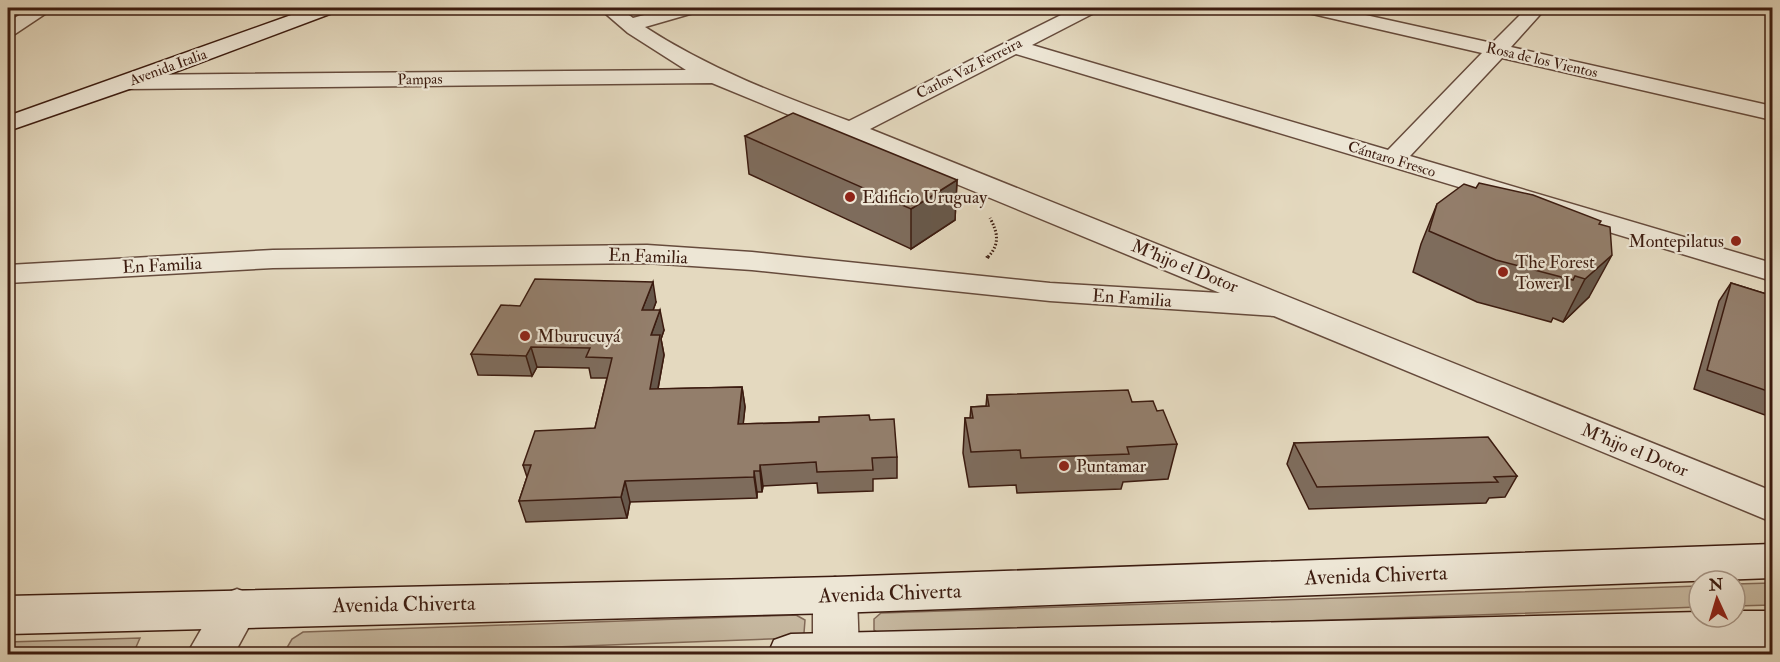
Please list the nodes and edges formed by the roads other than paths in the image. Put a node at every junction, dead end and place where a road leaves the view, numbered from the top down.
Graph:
1 (44, 8) edge
2 (328, 8) edge
3 (690, 8) edge
4 (1089, 8) edge
5 (1311, 8) edge
6 (1537, 8) edge
7 (619, 16) edge
8 (8, 30) edge
9 (1012, 46) junction
10 (1499, 50) junction
11 (713, 76) junction
12 (127, 82) junction
13 (1773, 113) edge
14 (8, 124) edge
15 (850, 130) junction
16 (1393, 160) junction
17 (1773, 272) edge
18 (8, 274) edge
19 (1286, 307) junction
20 (1773, 507) edge
21 (1773, 561) edge
22 (835, 595) junction
23 (237, 608) junction
24 (8, 615) edge
25 (1773, 630) edge
26 (836, 653) edge
27 (210, 654) edge
28 (791, 654) edge

1 - 8 street
2 - 12 street, Avenida Italia
3 - 7 street
4 - 9 street, Carlos Vaz Ferreira
5 - 10 street, Rosa de los Vientos
6 - 10 street
7 - 11 street, M'hijo el Dotor
9 - 15 street, Carlos Vaz Ferreira
9 - 16 street, Cántaro Fresco
10 - 13 street, Rosa de los Vientos
10 - 16 street
11 - 12 street, Pampas
11 - 15 street, M'hijo el Dotor
12 - 14 street, Avenida Italia
15 - 19 street, M'hijo el Dotor
16 - 17 street, Cántaro Fresco
18 - 19 street, En Familia
19 - 20 street, M'hijo el Dotor
21 - 22 street, Avenida Chiverta
22 - 23 street, Avenida Chiverta
22 - 26 street
23 - 24 street, Avenida Chiverta
23 - 27 street
25 - 26 street
26 - 28 street

